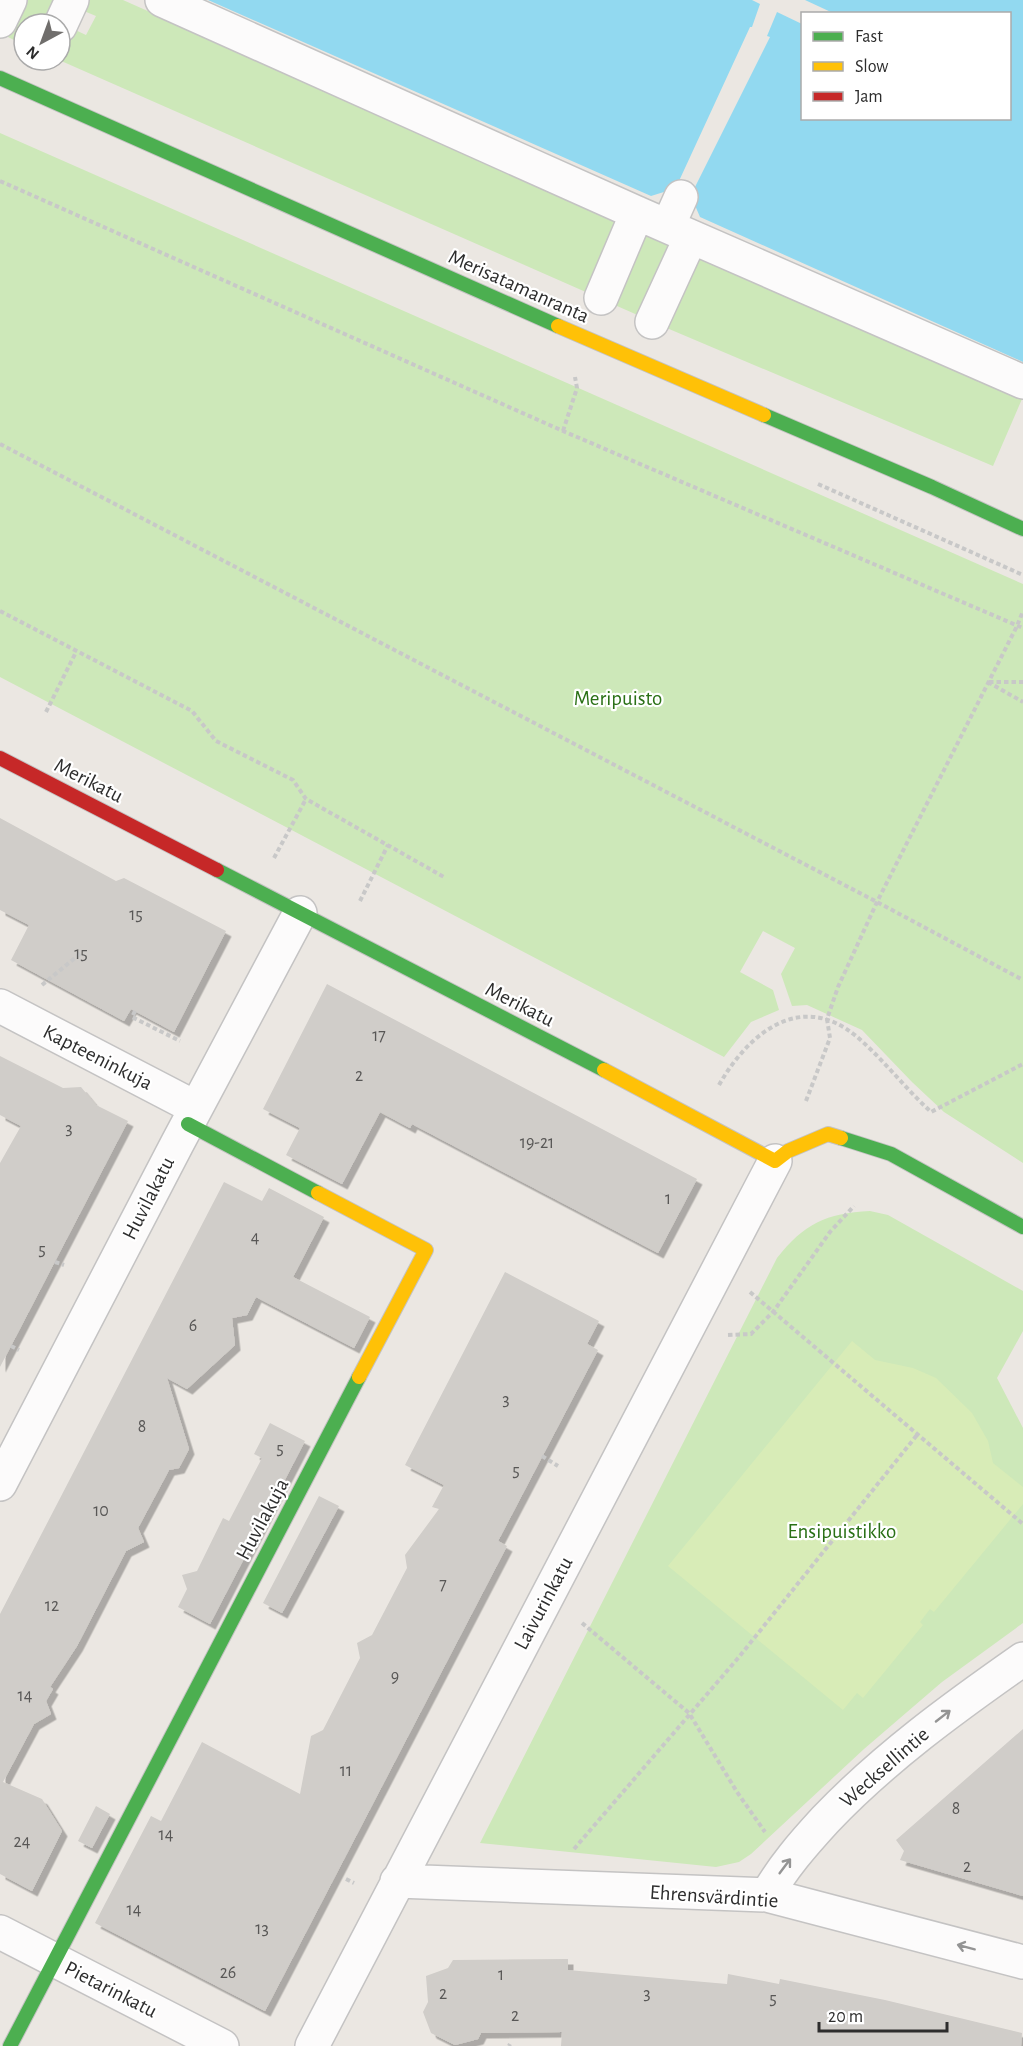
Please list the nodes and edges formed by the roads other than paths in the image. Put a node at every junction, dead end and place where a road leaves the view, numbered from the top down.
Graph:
1 (10, 0) edge
2 (162, 0) edge
3 (0, 21) edge
4 (0, 78) edge
5 (637, 213) junction
6 (680, 220) junction
7 (601, 298) dead end
8 (652, 322) dead end
9 (1023, 381) edge
10 (1023, 529) edge
11 (0, 758) edge
12 (300, 913) junction
13 (0, 1006) edge
14 (192, 1116) junction
15 (782, 1156) junction
16 (1023, 1227) edge
17 (0, 1484) edge
18 (1023, 1659) edge
19 (397, 1881) junction
20 (767, 1895) junction
21 (0, 1932) edge
22 (54, 1960) junction
23 (1023, 1962) edge
24 (10, 2046) edge
25 (222, 2046) edge
26 (312, 2046) edge

1 - 3 street
2 - 5 street
4 - 10 street, Merisatamanranta
5 - 6 street
5 - 7 street
6 - 8 street
6 - 9 street
11 - 12 street, Merikatu
12 - 14 street, Huvilakatu
12 - 15 street, Merikatu
13 - 14 street, Kapteeninkuja
14 - 17 street, Huvilakatu
14 - 22 street, Huvilakuja
15 - 16 street
15 - 19 street, Laivurinkatu
20 -> 18 street, Wecksellintie
19 - 20 street, Ehrensvärdintie
19 - 26 street, Laivurinkatu
23 -> 20 street, Ehrensvärdintie
21 - 22 street, Pietarinkatu
22 - 24 street, Huvilakuja
22 - 25 street, Pietarinkatu

